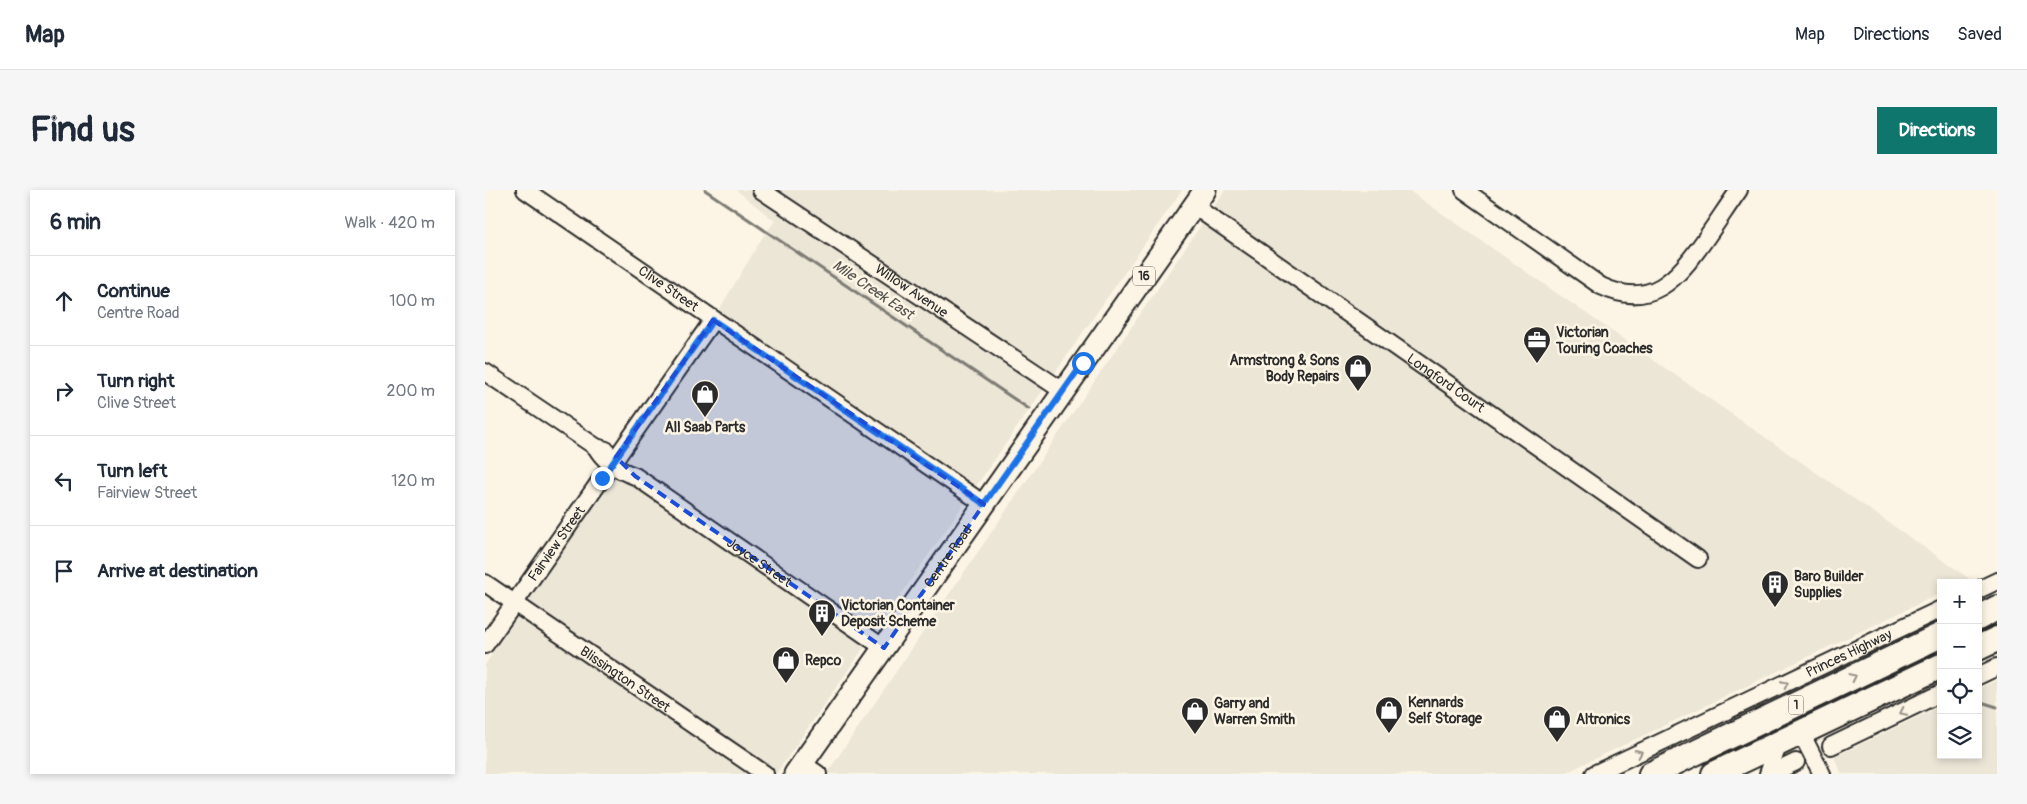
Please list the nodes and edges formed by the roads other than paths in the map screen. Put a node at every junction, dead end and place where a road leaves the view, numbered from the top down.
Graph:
1 (525, 190) edge
2 (762, 190) edge
3 (1463, 190) edge
4 (1739, 190) edge
5 (1199, 198) edge
6 (713, 320) junction
7 (485, 372) edge
8 (1063, 391) junction
9 (614, 460) junction
10 (984, 504) junction
11 (1698, 559) dead end
12 (1997, 581) edge
13 (485, 583) edge
14 (1982, 588) edge
15 (515, 603) junction
16 (1997, 608) edge
17 (1937, 610) edge
18 (1982, 616) edge
19 (1937, 638) edge
20 (1997, 639) edge
21 (485, 645) edge
22 (1982, 646) edge
23 (883, 648) junction
24 (1997, 667) edge
25 (1937, 668) edge
26 (1982, 674) edge
27 (1937, 696) edge
28 (1758, 697) junction
29 (1736, 707) junction
30 (1768, 718) junction
31 (1831, 718) junction
32 (1865, 730) junction
33 (1787, 739) junction
34 (1712, 745) junction
35 (1831, 746) dead end
36 (1796, 762) dead end
37 (805, 770) edge
38 (765, 774) edge
39 (1595, 774) edge
40 (1651, 774) edge
41 (1714, 774) edge
42 (1769, 774) edge
43 (1822, 774) edge

1 - 6 street, Clive Street
2 - 8 street, Willow Avenue
3 - 4 street
5 - 8 main road, Centre Road / 16
5 - 11 street, Longford Court
6 - 9 street, Fairview Street
6 - 10 street, Clive Street
7 - 9 street, Joyce Street
8 - 10 main road, Centre Road / 16
9 - 15 street, Fairview Street
9 - 23 street, Joyce Street
10 - 23 main road, Centre Road / 16
12 - 14 street
13 - 15 street, Blissington Street
15 - 21 street, Fairview Street
15 - 38 street, Blissington Street
16 - 18 highway
28 -> 17 street, Princes Highway
30 -> 19 highway, Princes Highway / 1
20 - 22 highway
23 - 37 main road, Centre Road / 16
24 - 26 street
25 - 31 highway, 1
27 -> 32 street
28 - 29 street, Princes Highway
28 - 30 street
29 - 34 street
39 -> 29 street, Princes Highway
30 - 33 highway
30 - 34 highway, Princes Highway / 1
31 - 32 street
31 - 33 highway, 1
32 - 35 street
33 - 41 highway, 1
33 - 42 street
33 - 43 street
34 - 40 highway, Princes Highway / 1
36 - 42 street

